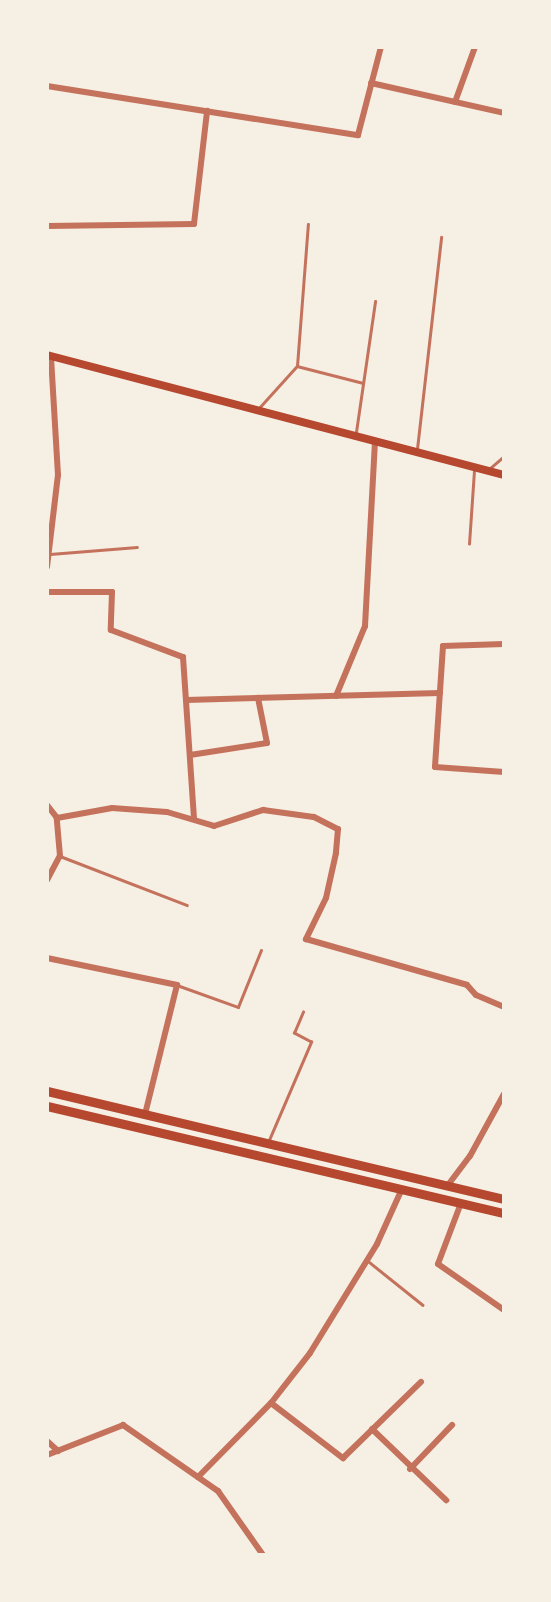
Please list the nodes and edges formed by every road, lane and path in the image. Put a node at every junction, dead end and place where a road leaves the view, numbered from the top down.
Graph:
1 (381, 47) edge
2 (475, 47) edge
3 (371, 83) junction
4 (47, 86) edge
5 (455, 102) junction
6 (207, 111) junction
7 (504, 113) edge
8 (308, 224) dead end
9 (47, 226) edge
10 (441, 237) dead end
11 (375, 300) dead end
12 (49, 356) edge
13 (297, 366) junction
14 (363, 383) junction
15 (257, 410) junction
16 (356, 436) junction
17 (375, 441) junction
18 (416, 452) junction
19 (504, 456) edge
20 (474, 467) junction
21 (486, 471) junction
22 (504, 475) edge
23 (469, 544) dead end
24 (137, 547) dead end
25 (50, 554) junction
26 (47, 567) edge
27 (47, 592) edge
28 (504, 644) edge
29 (440, 693) junction
30 (336, 696) junction
31 (258, 698) junction
32 (186, 700) junction
33 (190, 755) junction
34 (504, 772) edge
35 (47, 805) edge
36 (57, 818) junction
37 (194, 819) junction
38 (60, 856) junction
39 (48, 877) edge
40 (187, 905) dead end
41 (261, 950) dead end
42 (47, 958) edge
43 (177, 985) junction
44 (504, 1007) edge
45 (303, 1012) dead end
46 (47, 1091) edge
47 (504, 1094) edge
48 (47, 1106) edge
49 (145, 1114) junction
50 (267, 1143) junction
51 (448, 1185) junction
52 (402, 1189) junction
53 (504, 1199) edge
54 (461, 1203) junction
55 (504, 1213) edge
56 (368, 1261) junction
57 (422, 1305) dead end
58 (504, 1310) edge
59 (421, 1382) dead end
60 (271, 1404) junction
61 (452, 1425) dead end
62 (372, 1429) junction
63 (47, 1441) edge
64 (58, 1451) junction
65 (47, 1455) edge
66 (410, 1469) junction
67 (198, 1477) junction
68 (446, 1500) dead end
69 (263, 1555) edge

1 - 3 street
2 - 5 street
3 - 5 street
3 - 6 street
4 - 6 street
5 - 7 street
6 - 9 street
8 - 13 lane
10 - 18 lane
11 - 14 lane
12 - 15 main road
12 - 25 street
13 - 14 lane
13 - 15 lane
14 - 16 lane
15 - 16 main road
16 - 17 main road
17 - 18 main road
17 - 30 street
18 - 20 main road
19 - 21 lane
20 - 21 main road
20 - 23 lane
21 - 22 main road
24 - 25 lane
25 - 26 street
27 - 32 street
28 - 29 street
29 - 30 street
29 - 34 street
30 - 31 street
31 - 32 street
31 - 33 street
32 - 33 street
33 - 37 street
35 - 36 street
36 - 37 street
36 - 38 street
37 - 44 street
38 - 39 street
38 - 40 lane
41 - 43 lane
42 - 43 street
43 - 49 street
45 - 50 lane
46 - 49 main road
47 - 51 street
48 - 52 main road
49 - 50 main road
50 - 51 main road
51 - 53 main road
52 - 54 main road
52 - 56 street
54 - 55 main road
54 - 58 street
56 - 57 lane
56 - 60 street
59 - 62 street
60 - 62 street
60 - 67 street
61 - 66 street
62 - 66 street
63 - 64 street
64 - 65 street
64 - 67 street
66 - 68 street
67 - 69 street

